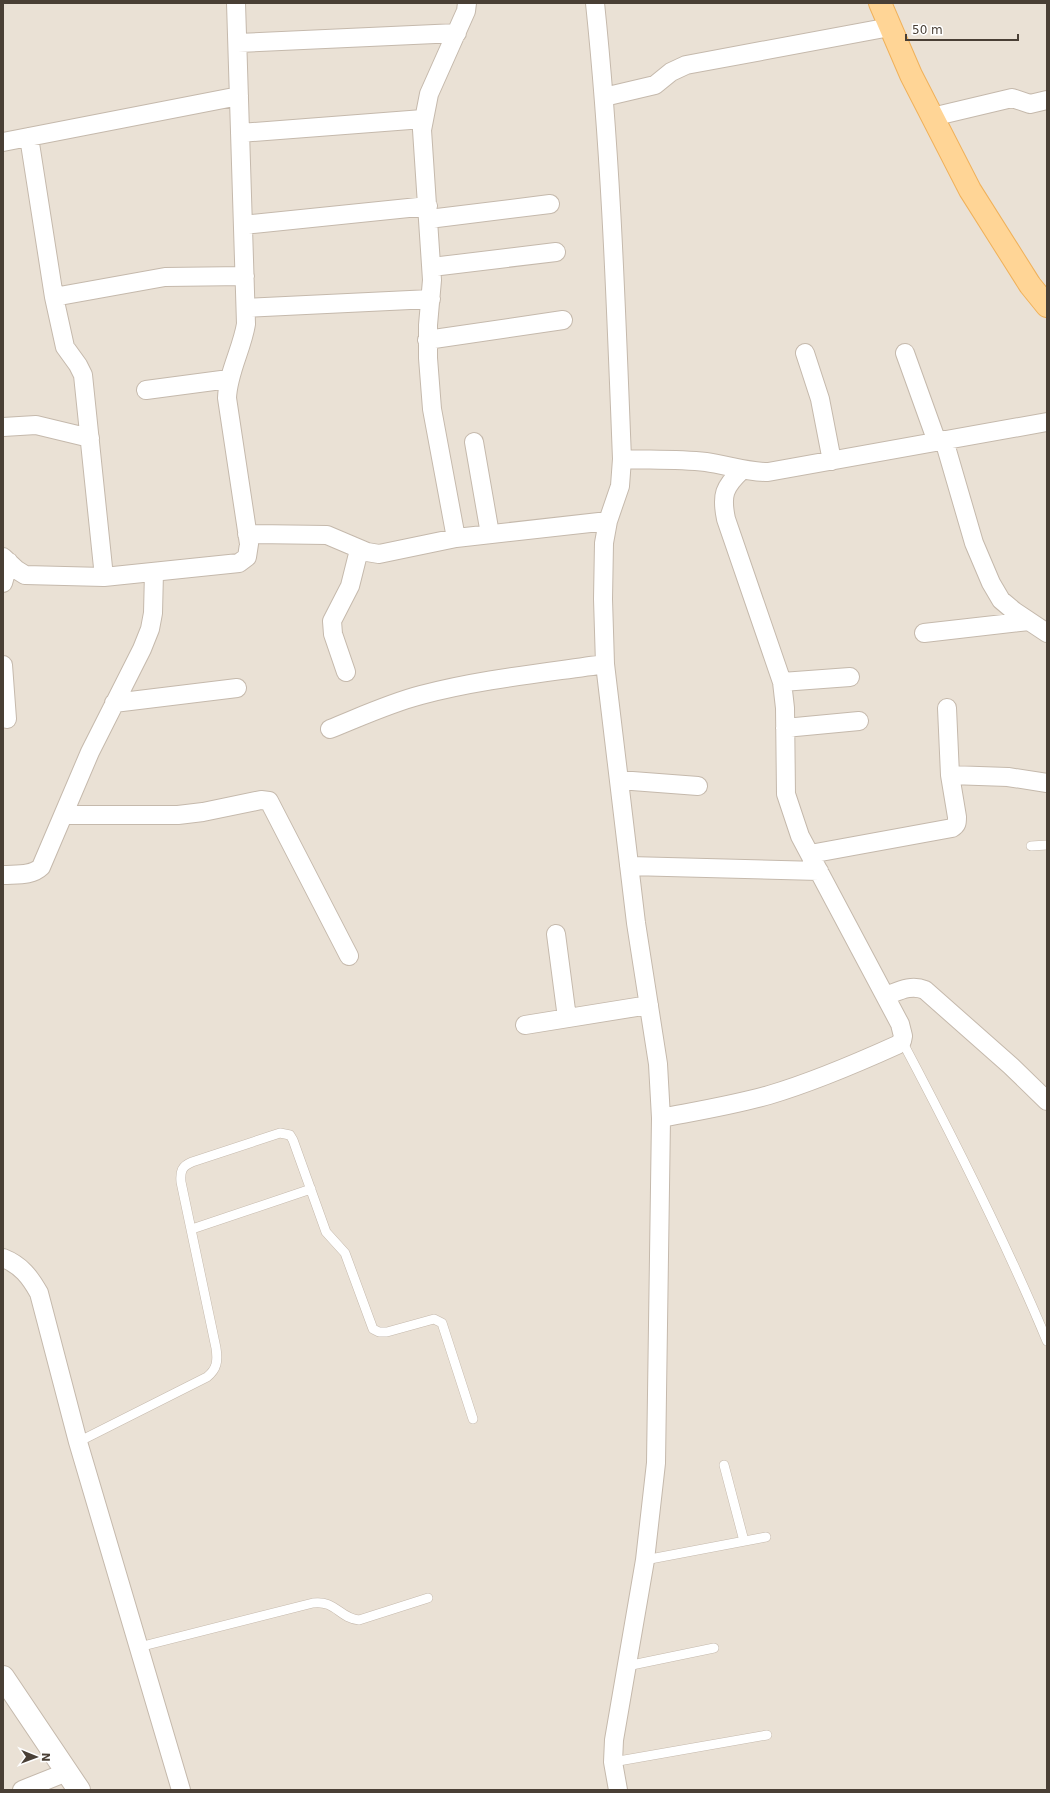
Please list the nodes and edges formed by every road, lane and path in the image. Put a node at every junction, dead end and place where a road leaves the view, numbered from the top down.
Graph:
1 (236, 3) edge
2 (467, 3) edge
3 (595, 3) edge
4 (880, 3) edge
5 (890, 27) junction
6 (457, 33) junction
7 (238, 43) junction
8 (239, 96) junction
9 (604, 97) junction
10 (1047, 100) edge
11 (932, 116) junction
12 (423, 119) junction
13 (240, 133) junction
14 (29, 137) junction
15 (3, 142) edge
16 (550, 204) dead end
17 (428, 213) junction
18 (243, 225) junction
19 (556, 252) dead end
20 (432, 267) junction
21 (245, 276) junction
22 (54, 297) junction
23 (431, 300) junction
24 (1047, 306) edge
25 (246, 308) junction
26 (563, 320) dead end
27 (427, 340) junction
28 (805, 353) dead end
29 (905, 353) dead end
30 (229, 380) junction
31 (146, 390) dead end
32 (1047, 422) edge
33 (3, 427) edge
34 (90, 438) junction
35 (941, 441) junction
36 (474, 442) dead end
37 (622, 459) junction
38 (832, 461) junction
39 (742, 470) junction
40 (608, 520) junction
41 (247, 534) junction
42 (490, 534) junction
43 (456, 538) junction
44 (359, 550) junction
45 (6, 559) edge
46 (154, 572) junction
47 (104, 577) junction
48 (3, 583) edge
49 (1029, 621) junction
50 (924, 633) dead end
51 (1047, 633) edge
52 (605, 664) junction
53 (3, 665) edge
54 (346, 672) dead end
55 (850, 677) dead end
56 (782, 682) junction
57 (237, 688) dead end
58 (114, 702) junction
59 (947, 708) dead end
60 (7, 719) dead end
61 (859, 721) dead end
62 (785, 728) junction
63 (330, 729) dead end
64 (950, 775) junction
65 (619, 780) junction
66 (1047, 783) edge
67 (698, 786) dead end
68 (64, 815) junction
69 (1031, 846) dead end
70 (1047, 846) edge
71 (810, 854) junction
72 (629, 866) junction
73 (819, 871) junction
74 (3, 875) edge
75 (556, 934) dead end
76 (349, 956) dead end
77 (886, 996) junction
78 (649, 1005) junction
79 (567, 1018) junction
80 (525, 1025) dead end
81 (902, 1041) junction
82 (1047, 1102) edge
83 (661, 1118) junction
84 (311, 1190) junction
85 (192, 1229) junction
86 (3, 1258) edge
87 (1047, 1341) edge
88 (473, 1419) dead end
89 (78, 1442) junction
90 (724, 1465) dead end
91 (766, 1537) dead end
92 (744, 1541) junction
93 (645, 1560) junction
94 (428, 1598) dead end
95 (139, 1647) junction
96 (714, 1648) dead end
97 (627, 1666) junction
98 (7, 1689) edge
99 (767, 1735) dead end
100 (613, 1762) junction
101 (67, 1772) junction
102 (22, 1790) edge
103 (79, 1790) edge
104 (181, 1790) edge
105 (618, 1790) edge

1 - 7 street
2 - 6 street
3 - 9 street
4 - 5 main road
5 - 9 street
5 - 11 main road
6 - 7 street
6 - 12 street
7 - 8 street
8 - 13 street
8 - 14 street
9 - 37 street
10 - 11 street
11 - 24 main road
12 - 13 street
12 - 17 street
13 - 18 street
14 - 15 street
14 - 22 street
16 - 17 street
17 - 18 street
17 - 20 street
18 - 21 street
19 - 20 street
20 - 23 street
21 - 22 street
21 - 25 street
22 - 34 street
23 - 25 street
23 - 27 street
25 - 30 street
26 - 27 street
27 - 43 street
28 - 38 street
29 - 35 street
30 - 31 street
30 - 41 street
32 - 35 street
33 - 34 street
34 - 47 street
35 - 38 street
35 - 49 street
36 - 42 street
37 - 39 street
37 - 40 street
38 - 39 street
39 - 56 street
40 - 42 street
40 - 52 street
41 - 44 street
41 - 46 street
42 - 43 street
43 - 44 street
44 - 54 street
45 - 47 street
45 - 48 street
46 - 47 street
46 - 58 street
49 - 50 street
49 - 51 street
52 - 63 street
52 - 65 street
53 - 60 street
55 - 56 street
56 - 62 street
57 - 58 street
58 - 68 street
59 - 64 street
61 - 62 street
62 - 71 street
64 - 66 street
64 - 71 street
65 - 67 street
65 - 72 street
68 - 74 street
68 - 76 street
69 - 70 lane
71 - 73 street
72 - 73 street
72 - 78 street
73 - 77 street
75 - 79 street
77 - 81 street
77 - 82 street
78 - 79 street
78 - 83 street
79 - 80 street
81 - 83 street
81 - 87 lane
83 - 93 street
84 - 85 lane
84 - 85 lane
84 - 88 lane
85 - 89 lane
86 - 89 street
89 - 95 street
90 - 92 lane
91 - 92 lane
92 - 93 lane
93 - 97 street
94 - 95 lane
95 - 104 street
96 - 97 lane
97 - 100 street
98 - 101 street
99 - 100 lane
100 - 105 street
101 - 102 street
101 - 103 street

